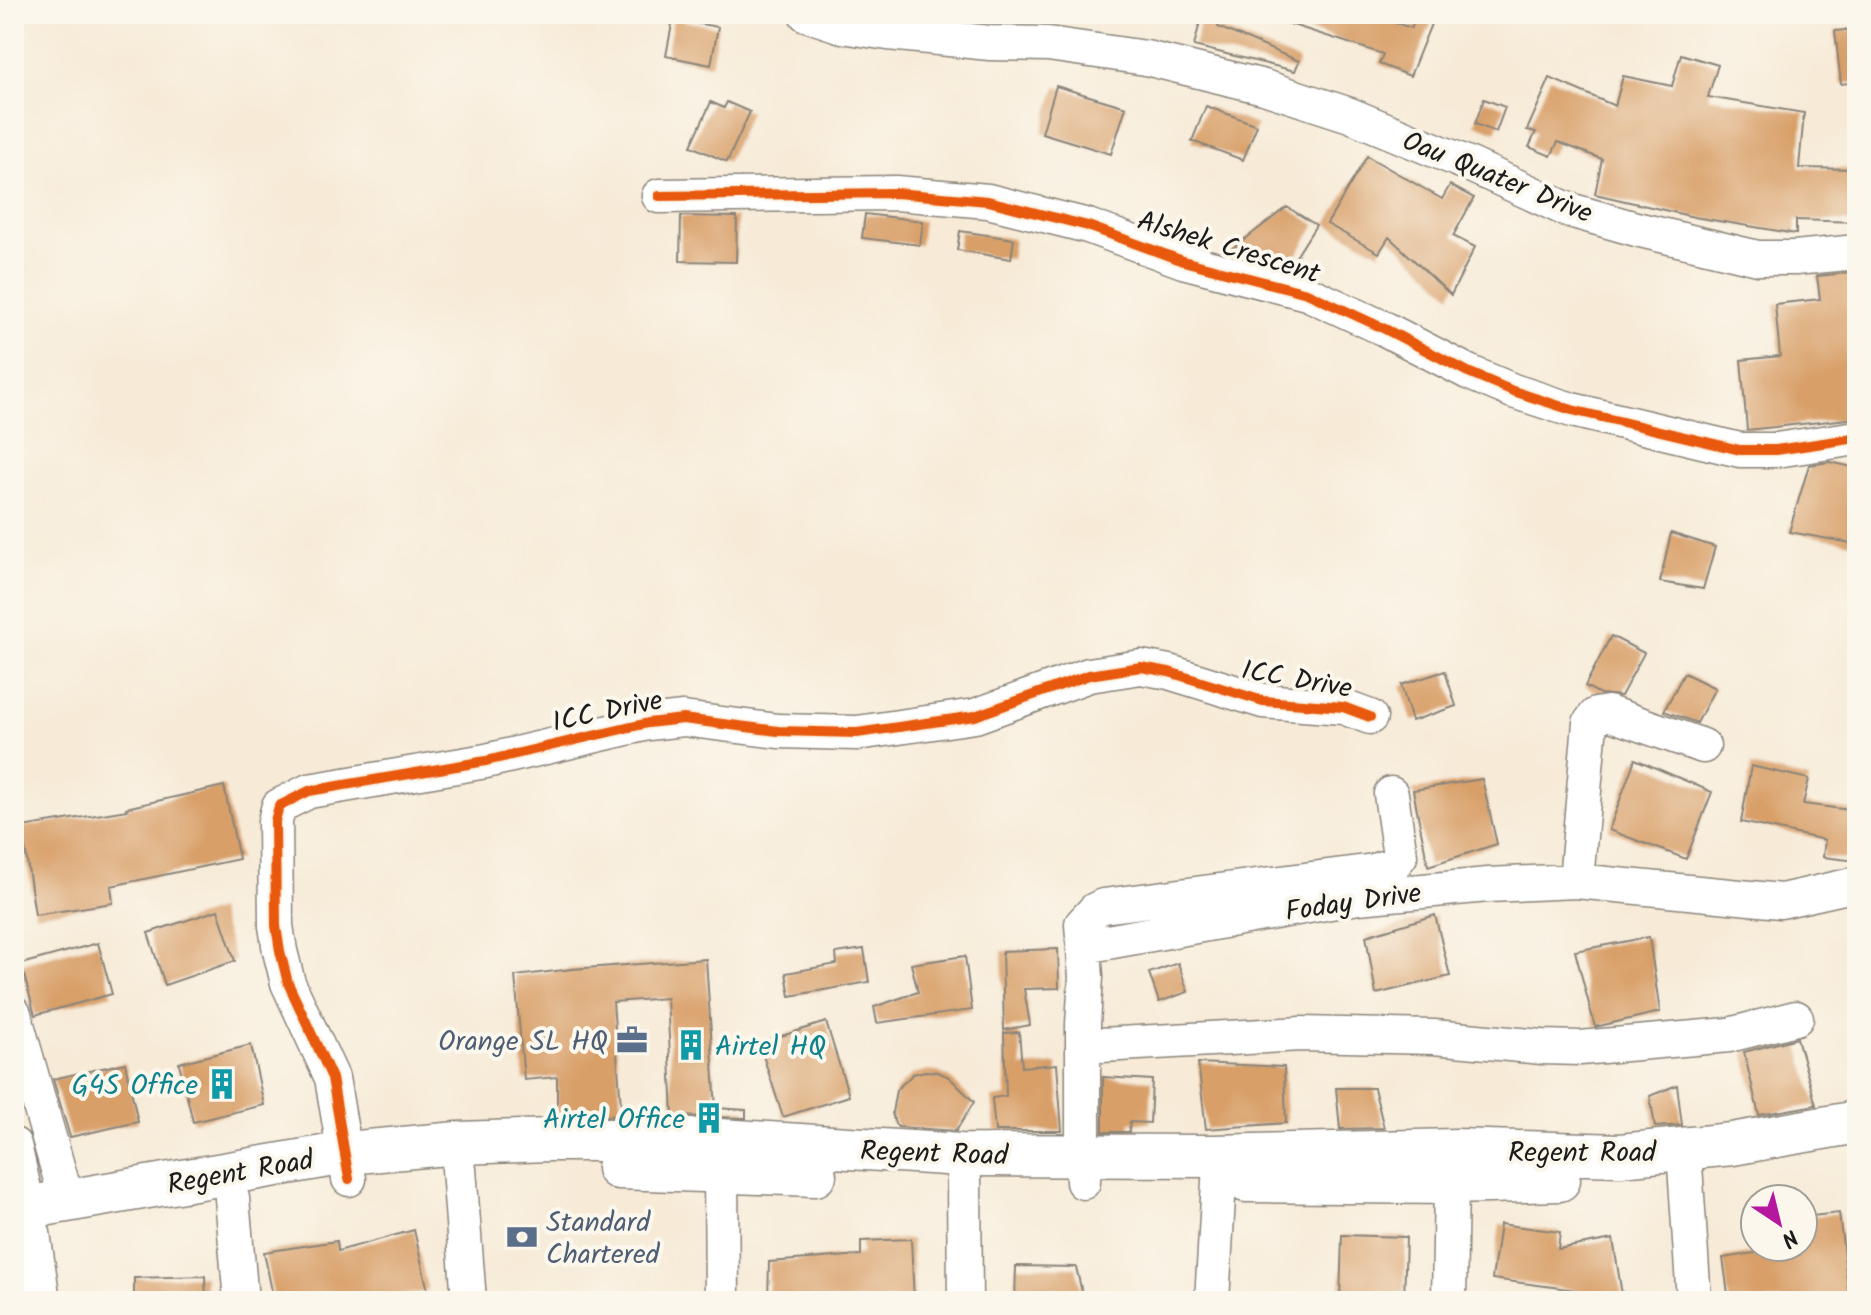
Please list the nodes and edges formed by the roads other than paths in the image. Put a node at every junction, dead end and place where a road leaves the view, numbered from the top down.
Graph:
1 (806, 14) edge
2 (659, 196) dead end
3 (1857, 252) edge
4 (1857, 438) edge
5 (1370, 717) dead end
6 (1703, 746) dead end
7 (1391, 794) dead end
8 (1576, 881) junction
9 (1857, 884) edge
10 (1085, 946) junction
11 (14, 1014) edge
12 (1796, 1018) dead end
13 (1083, 1046) junction
14 (1857, 1122) edge
15 (14, 1145) edge
16 (1857, 1149) edge
17 (578, 1153) junction
18 (1685, 1163) junction
19 (348, 1166) junction
20 (1454, 1167) junction
21 (459, 1169) junction
22 (1084, 1169) junction
23 (721, 1171) junction
24 (964, 1179) junction
25 (1219, 1181) junction
26 (232, 1198) junction
27 (31, 1217) edge
28 (43, 1301) edge
29 (241, 1301) edge
30 (469, 1301) edge
31 (722, 1301) edge
32 (965, 1301) edge
33 (1212, 1301) edge
34 (1449, 1301) edge
35 (1694, 1301) edge

1 - 3 street, Oau Quater Drive
2 - 4 street, Alshek Crescent
5 - 19 street, ICC Drive
6 - 8 street
7 - 10 street
8 - 9 street, Foday Drive
8 - 10 street, Foday Drive
10 - 13 street
11 - 27 street
12 - 13 street
13 - 22 street
14 - 18 main road, Regent Road
15 - 27 street
16 - 18 main road, Regent Road
17 - 19 main road, Regent Road
17 - 21 main road, Regent Road
17 - 22 main road, Regent Road
17 - 23 main road, Regent Road
18 - 20 main road, Regent Road
18 - 35 street
19 - 21 main road, Regent Road
19 - 26 main road, Regent Road
19 - 27 main road, Regent Road
20 - 22 main road, Regent Road
20 - 25 main road, Regent Road
20 - 34 street
21 - 30 street
22 - 24 main road, Regent Road
22 - 25 main road, Regent Road
23 - 24 main road, Regent Road
23 - 31 street
24 - 32 street
25 - 33 street
26 - 27 main road, Regent Road
26 - 29 street
27 - 28 street

